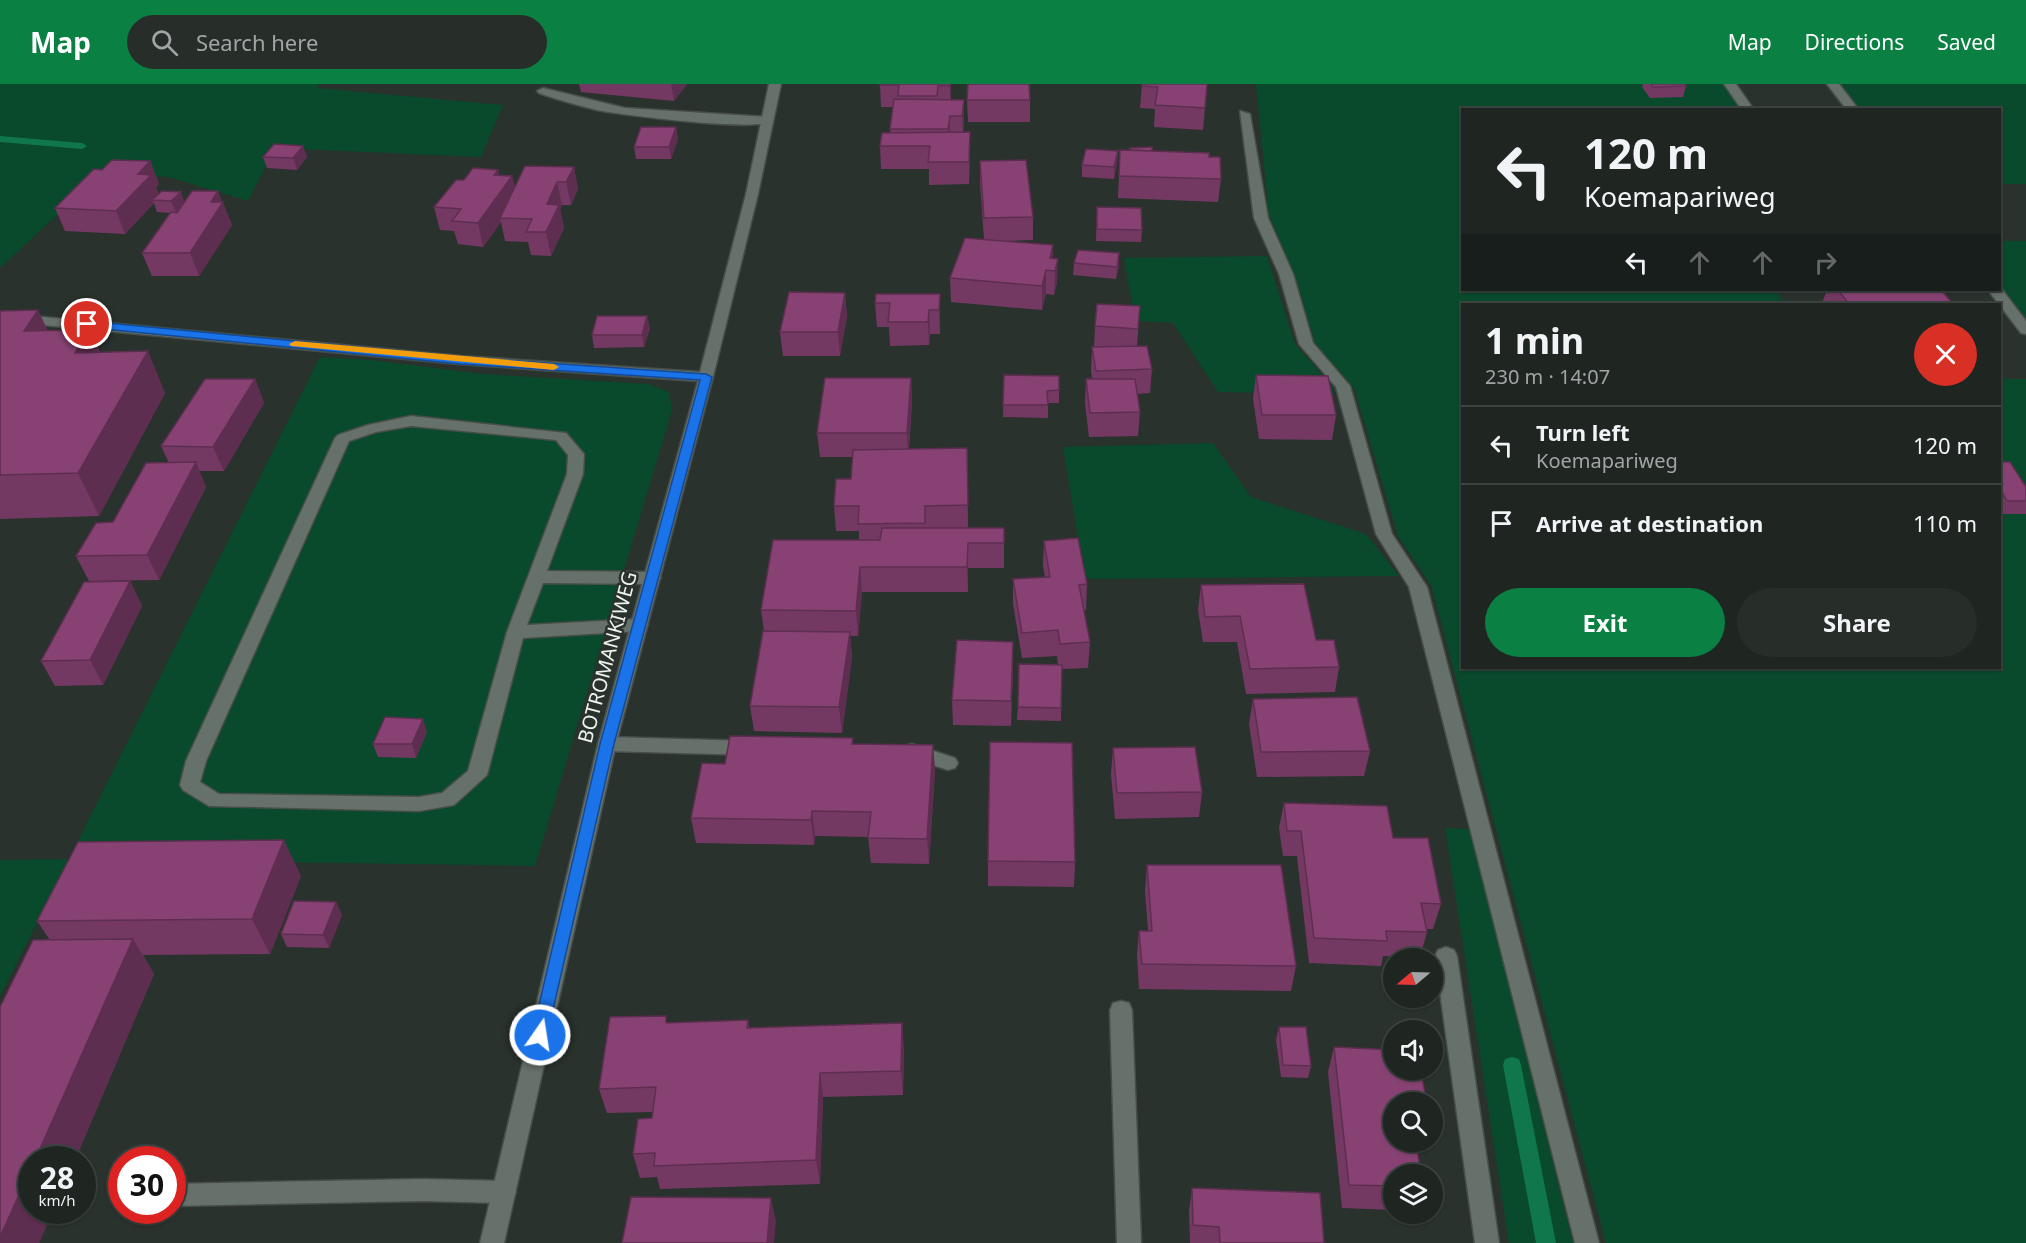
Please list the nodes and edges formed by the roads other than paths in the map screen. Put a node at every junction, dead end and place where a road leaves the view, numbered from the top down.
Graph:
1 (775, 84) edge
2 (1730, 84) edge
3 (1833, 84) edge
4 (543, 91) dead end
5 (1747, 108) edge
6 (1851, 108) edge
7 (1244, 114) dead end
8 (766, 121) junction
9 (1996, 291) edge
10 (0, 317) edge
11 (2026, 330) edge
12 (706, 377) junction
13 (537, 577) junction
14 (652, 578) junction
15 (639, 625) junction
16 (516, 632) junction
17 (607, 744) junction
18 (773, 748) edge
19 (891, 750) edge
20 (948, 763) dead end
21 (1446, 956) dead end
22 (1121, 1010) dead end
23 (504, 1192) junction
24 (186, 1195) edge
25 (492, 1243) edge
26 (1129, 1243) edge
27 (1487, 1243) edge
28 (1587, 1243) edge

1 - 8 street, BOTROMANKIWEG
2 - 5 street
3 - 6 street
4 - 8 street
7 - 28 street
8 - 12 street, BOTROMANKIWEG
9 - 11 street
10 - 12 street
12 - 14 street, BOTROMANKIWEG
13 - 14 street
13 - 16 street
13 - 16 street
14 - 15 street, BOTROMANKIWEG
15 - 16 street
15 - 17 street, BOTROMANKIWEG
17 - 18 street
17 - 23 street, BOTROMANKIWEG
19 - 20 street
21 - 27 street
22 - 26 street
23 - 24 street
23 - 25 street, BOTROMANKIWEG

